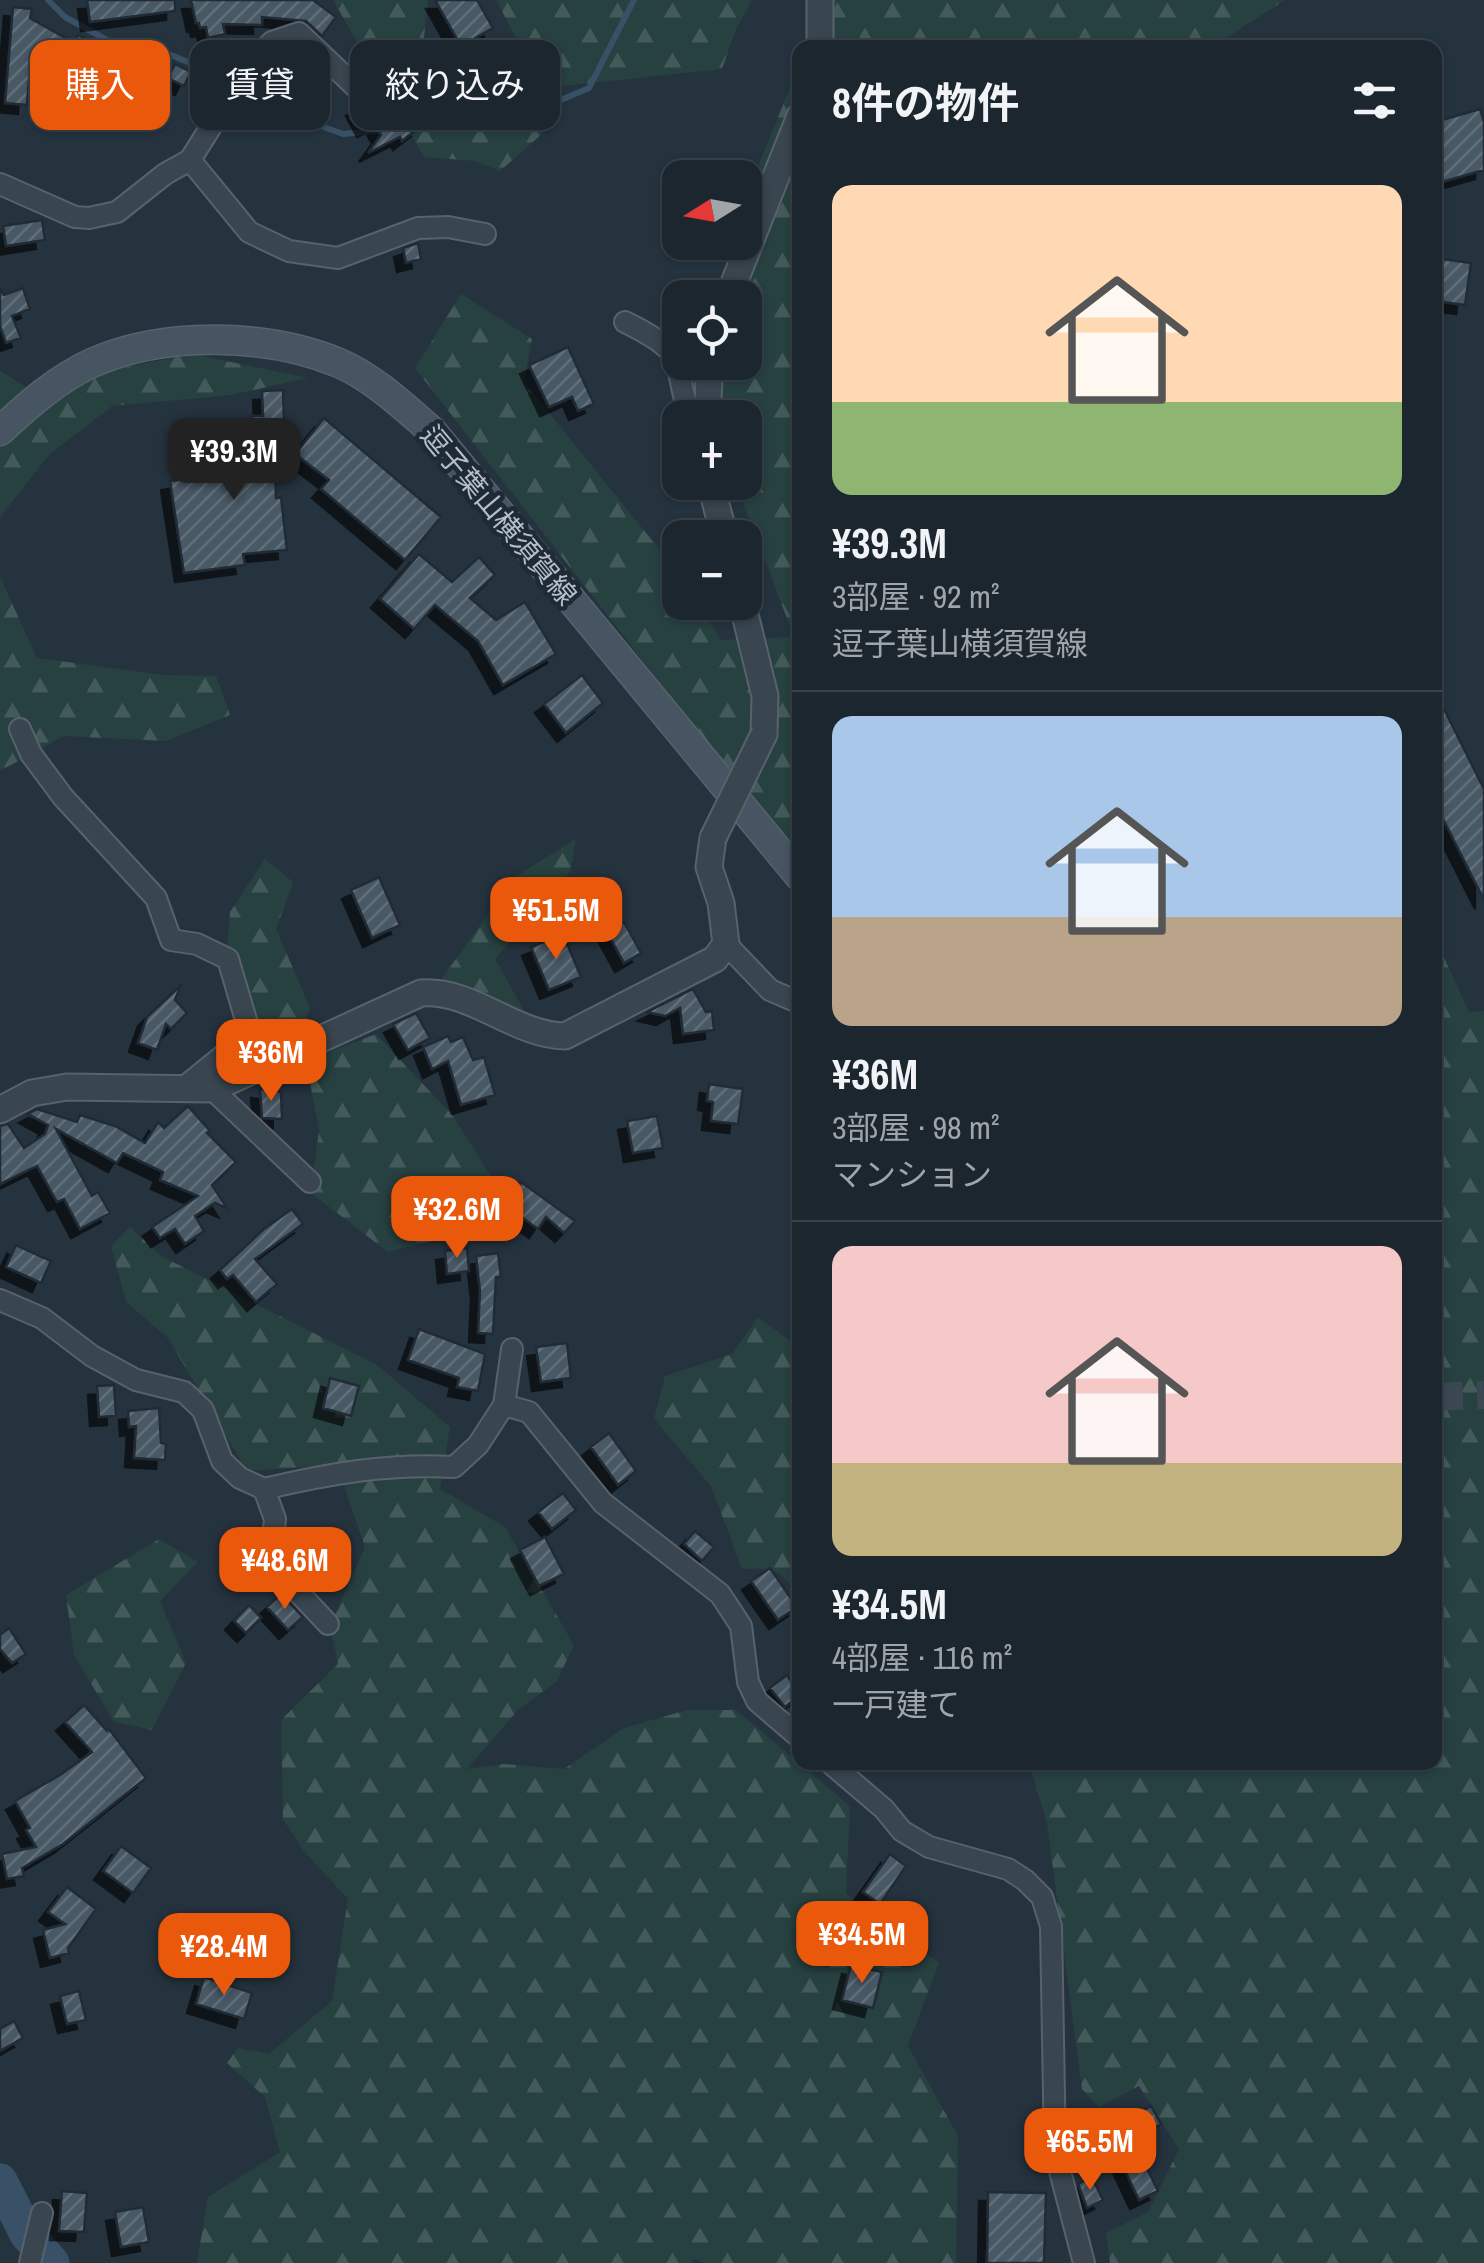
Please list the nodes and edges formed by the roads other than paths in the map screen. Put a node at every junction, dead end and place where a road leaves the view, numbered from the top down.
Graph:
1 (820, 0) edge
2 (820, 40) edge
3 (350, 81) edge
4 (792, 136) edge
5 (190, 160) junction
6 (0, 184) edge
7 (485, 234) dead end
8 (735, 280) edge
9 (625, 322) dead end
10 (686, 400) edge
11 (0, 431) edge
12 (746, 620) edge
13 (20, 729) dead end
14 (792, 867) edge
15 (726, 944) junction
16 (792, 1000) edge
17 (183, 1088) junction
18 (212, 1089) junction
19 (0, 1110) edge
20 (310, 1182) dead end
21 (0, 1300) edge
22 (512, 1350) dead end
23 (504, 1406) junction
24 (264, 1490) junction
25 (328, 1624) dead end
26 (792, 1731) edge
27 (838, 1770) edge
28 (42, 2212) dead end
29 (30, 2263) edge
30 (1084, 2263) edge

1 - 2 street
3 - 5 street
4 - 8 street
5 - 6 street
5 - 7 street
9 - 10 street
11 - 14 main road, 逗子葉山横須賀線
12 - 15 street, bridge
13 - 17 street
15 - 16 street
15 - 18 street
17 - 18 street
17 - 19 street
18 - 20 street
21 - 24 street
22 - 23 street
23 - 24 street
23 - 26 street
24 - 25 street
27 - 30 street
28 - 29 street

